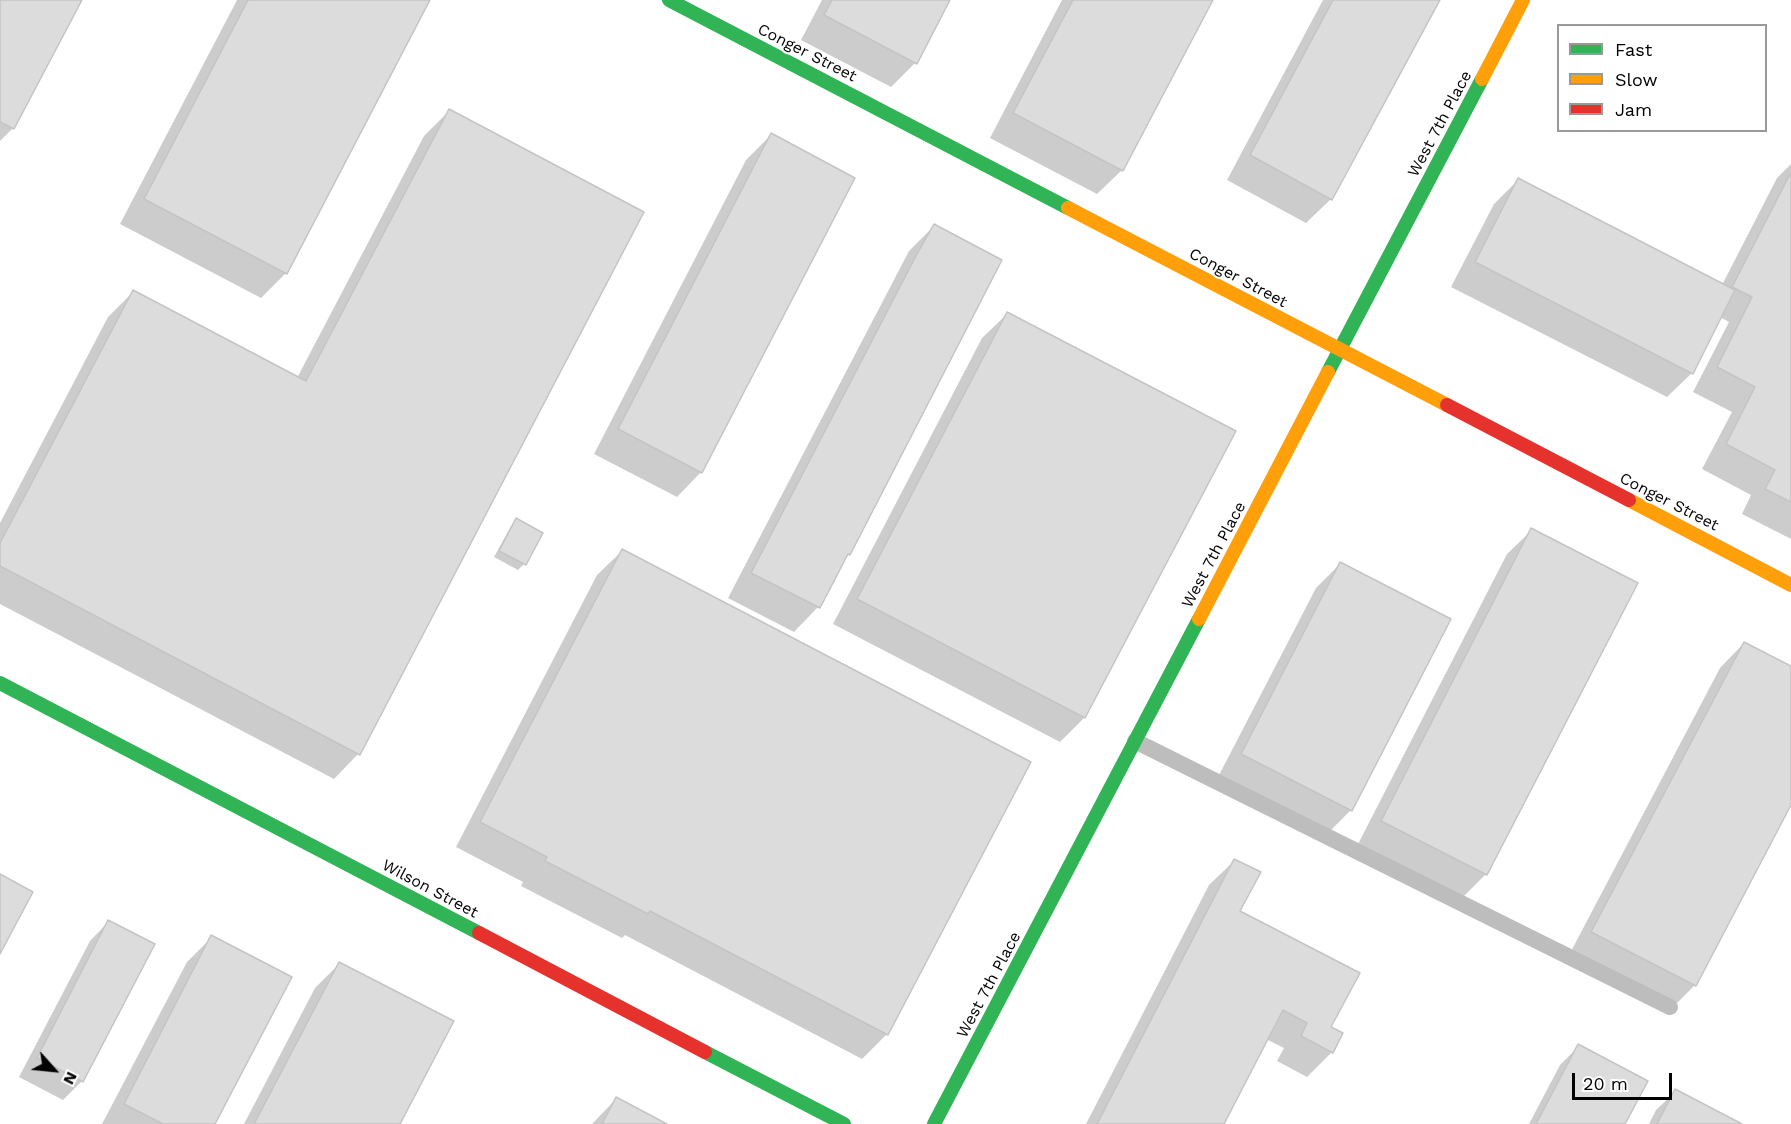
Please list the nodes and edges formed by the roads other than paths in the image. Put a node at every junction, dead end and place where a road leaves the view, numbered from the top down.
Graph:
1 (669, 0) edge
2 (1523, 0) edge
3 (1340, 350) junction
4 (1791, 585) edge
5 (0, 683) edge
6 (1135, 741) junction
7 (1670, 1007) dead end
8 (844, 1124) edge
9 (934, 1124) edge

1 - 3 street, Conger Street
2 - 3 street, West 7th Place
3 - 4 street, Conger Street
3 - 6 street, West 7th Place
5 - 8 street, Wilson Street
6 - 7 lane
6 - 9 street, West 7th Place

